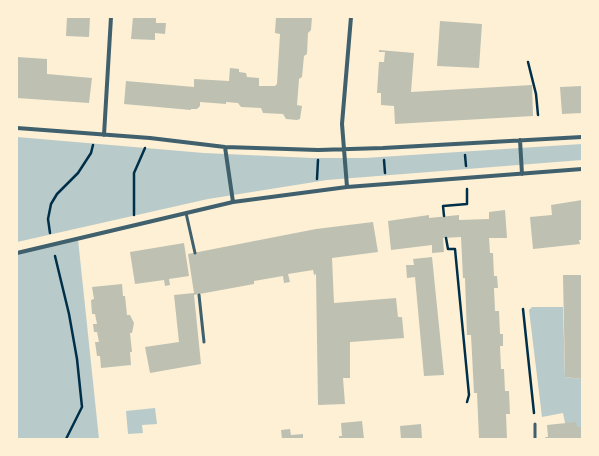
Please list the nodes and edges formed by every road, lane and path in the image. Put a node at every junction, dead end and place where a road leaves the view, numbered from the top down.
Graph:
1 (111, 17) edge
2 (352, 17) edge
3 (528, 62) dead end
4 (538, 115) dead end
5 (17, 128) edge
6 (104, 136) junction
7 (582, 137) edge
8 (150, 138) junction
9 (520, 140) junction
10 (464, 143) junction
11 (225, 147) junction
12 (383, 148) junction
13 (318, 150) junction
14 (345, 150) junction
15 (582, 169) edge
16 (522, 174) junction
17 (467, 177) junction
18 (386, 183) junction
19 (347, 186) junction
20 (316, 191) junction
21 (233, 202) junction
22 (186, 213) junction
23 (444, 216) dead end
24 (134, 225) junction
25 (446, 238) dead end
26 (52, 245) junction
27 (17, 252) edge
28 (195, 253) dead end
29 (199, 295) dead end
30 (523, 309) dead end
31 (204, 342) dead end
32 (467, 402) dead end
33 (535, 424) joint
34 (66, 439) edge
35 (536, 439) edge

1 - 6 street
2 - 14 street
3 - 4 path
5 - 6 street
6 - 8 street
6 - 26 path
7 - 9 street
8 - 11 street
8 - 24 path
9 - 10 street
9 - 16 street
10 - 12 street
10 - 17 path
11 - 13 street
11 - 21 street
12 - 14 street
12 - 18 path
13 - 14 street
13 - 20 path
14 - 19 street
15 - 16 street
16 - 17 street
17 - 18 street
17 - 23 path
18 - 19 street
19 - 20 street
20 - 21 street
21 - 22 street
22 - 24 street
22 - 28 lane
24 - 26 street
25 - 32 path
26 - 27 street
26 - 34 path
29 - 31 lane
30 - 33 path
33 - 35 lane

